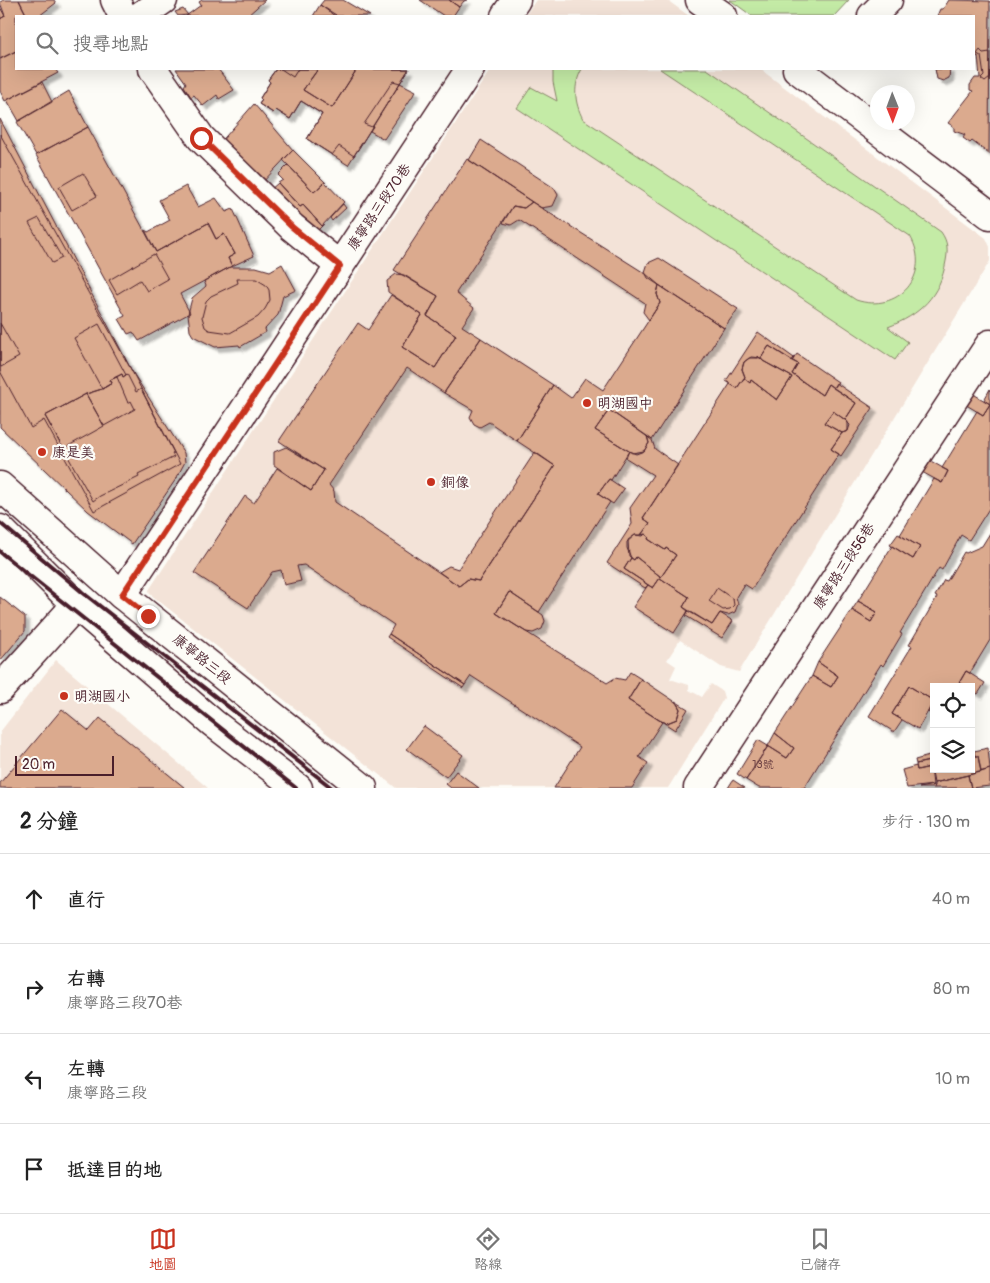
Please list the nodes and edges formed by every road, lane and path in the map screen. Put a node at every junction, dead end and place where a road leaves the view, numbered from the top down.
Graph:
1 (115, 0) edge
2 (163, 0) edge
3 (516, 0) edge
4 (700, 0) edge
5 (888, 0) edge
6 (122, 15) edge
7 (141, 15) edge
8 (506, 15) edge
9 (722, 15) edge
10 (873, 15) edge
11 (155, 70) edge
12 (469, 70) edge
13 (810, 72) edge
14 (990, 215) edge
15 (340, 266) junction
16 (990, 344) edge
17 (0, 486) edge
18 (0, 529) edge
19 (122, 595) junction
20 (76, 605) junction
21 (0, 689) edge
22 (298, 788) edge
23 (362, 788) edge
24 (698, 788) edge

1 - 6 street
2 - 7 street
3 - 8 street
4 - 9 street
5 - 10 street
11 - 15 street
12 - 15 street, 康寧路三段70巷
13 - 14 street
15 - 19 street, 康寧路三段70巷
16 - 24 street, 康寧路三段56巷
17 - 19 street, 康寧路三段
18 - 20 street
19 - 23 street, 康寧路三段
20 - 21 street
20 - 22 street

